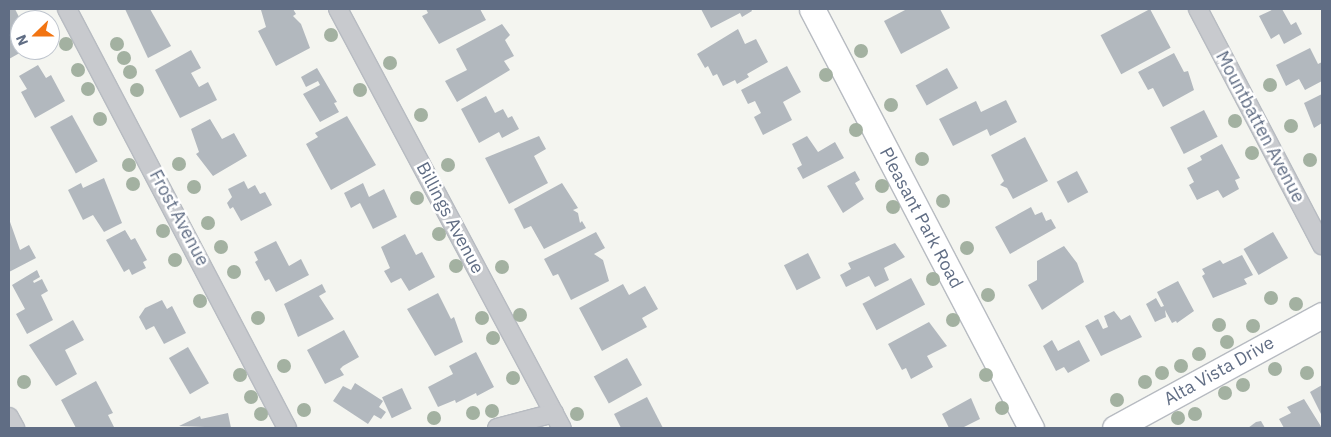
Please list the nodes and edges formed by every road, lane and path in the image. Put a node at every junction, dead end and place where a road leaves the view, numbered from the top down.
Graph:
1 (67, 9) edge
2 (338, 9) edge
3 (812, 9) edge
4 (1198, 9) edge
5 (1322, 245) edge
6 (1322, 315) edge
7 (554, 413) junction
8 (9, 417) edge
9 (15, 428) edge
10 (287, 428) edge
11 (497, 428) edge
12 (562, 428) edge
13 (1031, 428) edge
14 (1115, 428) edge

1 - 10 street, Frost Avenue
2 - 7 street, Billings Avenue
3 - 13 street, Pleasant Park Road
4 - 5 street, Mountbatten Avenue
6 - 14 street, Alta Vista Drive
7 - 11 street
7 - 12 street, Billings Avenue
8 - 9 street

